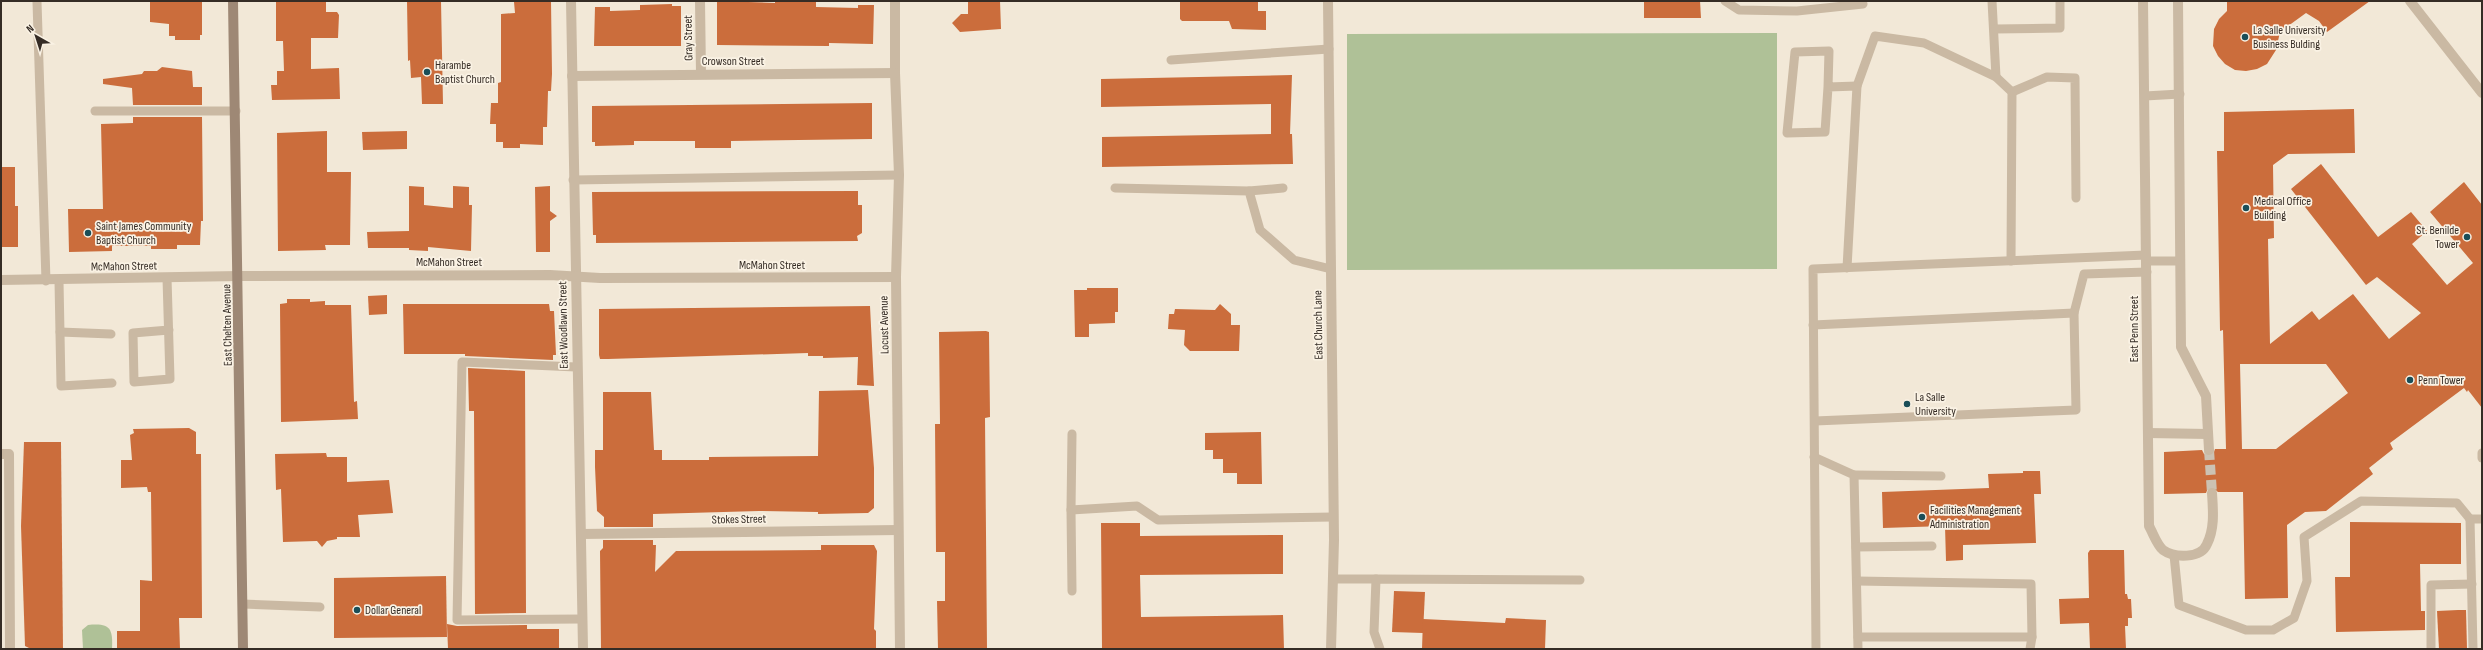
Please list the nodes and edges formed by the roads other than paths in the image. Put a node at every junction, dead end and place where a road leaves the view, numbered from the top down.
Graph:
1 (234, 1) edge
2 (571, 1) edge
3 (700, 1) edge
4 (895, 1) edge
5 (1328, 1) edge
6 (1725, 1) edge
7 (1862, 1) edge
8 (1992, 1) edge
9 (2060, 1) edge
10 (2143, 1) edge
11 (2178, 1) edge
12 (2410, 1) edge
13 (37, 2) dead end
14 (1995, 29) junction
15 (1329, 49) junction
16 (1171, 60) dead end
17 (894, 73) junction
18 (701, 74) junction
19 (572, 76) junction
20 (1996, 77) junction
21 (1857, 86) junction
22 (1828, 87) junction
23 (2012, 92) junction
24 (2482, 93) edge
25 (2180, 94) junction
26 (2145, 96) junction
27 (95, 110) dead end
28 (236, 111) junction
29 (899, 175) junction
30 (573, 180) junction
31 (1115, 188) dead end
32 (1283, 188) dead end
33 (1248, 191) junction
34 (2076, 198) dead end
35 (2146, 258) junction
36 (2011, 261) junction
37 (2180, 261) junction
38 (1847, 268) junction
39 (1331, 269) junction
40 (2147, 272) junction
41 (239, 276) junction
42 (575, 277) junction
43 (896, 277) junction
44 (167, 278) junction
45 (1, 280) edge
46 (46, 281) junction
47 (59, 281) junction
48 (2074, 313) junction
49 (1813, 325) junction
50 (169, 330) junction
51 (60, 332) junction
52 (111, 334) dead end
53 (576, 367) junction
54 (112, 383) dead end
55 (1815, 420) junction
56 (2148, 433) junction
57 (1072, 434) dead end
58 (2208, 434) junction
59 (2209, 450) tunnel mouth
60 (2482, 453) edge
61 (5, 454) edge
62 (1814, 457) junction
63 (2482, 458) edge
64 (1854, 475) junction
65 (1941, 476) dead end
66 (2212, 493) tunnel mouth
67 (1071, 510) junction
68 (1333, 517) junction
69 (2470, 519) junction
70 (2482, 519) edge
71 (898, 530) junction
72 (581, 534) junction
73 (1932, 546) dead end
74 (1856, 547) junction
75 (2174, 555) junction
76 (1334, 579) junction
77 (1376, 579) junction
78 (1580, 580) dead end
79 (1857, 581) junction
80 (2472, 584) junction
81 (1072, 591) dead end
82 (243, 604) junction
83 (320, 607) dead end
84 (582, 619) junction
85 (1858, 637) junction
86 (2032, 637) junction
87 (10, 649) edge
88 (243, 649) edge
89 (583, 649) edge
90 (900, 649) edge
91 (1331, 649) edge
92 (1380, 649) edge
93 (1816, 649) edge
94 (1858, 649) edge
95 (2030, 649) edge
96 (2431, 649) edge
97 (2473, 649) edge

1 - 28 street, East Chelten Avenue
2 - 19 street, East Woodlawn Street
3 - 18 street, Gray Street
4 - 17 street, Locust Avenue
5 - 15 street, East Church Lane
6 - 7 lane
8 - 14 lane
9 - 14 lane
10 - 26 street, East Penn Street
11 - 25 street
12 - 24 street
13 - 46 lane
14 - 20 lane
15 - 16 lane
15 - 39 street, East Church Lane
17 - 18 street, Crowson Street
17 - 29 street, Locust Avenue
18 - 19 street, Crowson Street
19 - 30 street, East Woodlawn Street
20 - 21 lane
20 - 23 lane
21 - 22 lane
21 - 38 lane
22 - 22 lane
23 - 34 lane
23 - 36 lane
25 - 26 lane
25 - 37 street
26 - 35 street, East Penn Street
27 - 28 lane
28 - 41 street, East Chelten Avenue
29 - 30 lane
29 - 43 street, Locust Avenue
30 - 42 street, East Woodlawn Street
31 - 33 lane
32 - 33 lane
33 - 39 lane
35 - 36 lane
35 - 37 lane
35 - 40 street, East Penn Street
36 - 38 lane
37 - 58 street
38 - 49 lane
39 - 68 street, East Church Lane
40 - 48 lane
40 - 56 street, East Penn Street
41 - 42 street, McMahon Street
41 - 44 street, McMahon Street
41 - 82 street, East Chelten Avenue
42 - 43 street, McMahon Street
42 - 53 street, East Woodlawn Street
43 - 71 street, Locust Avenue
44 - 47 street, McMahon Street
44 - 50 lane
45 - 46 street, McMahon Street
46 - 47 street, McMahon Street
47 - 51 lane
48 - 49 lane
48 - 55 lane
49 - 55 lane
50 - 50 lane
51 - 52 lane
51 - 54 lane
53 - 72 street, East Woodlawn Street
53 - 84 lane
55 - 62 lane
56 - 58 street
56 - 75 street, East Penn Street
57 - 67 lane
58 - 59 street
60 - 63 lane
61 - 87 street
62 - 64 lane
62 - 93 lane
64 - 65 lane
64 - 74 lane
66 - 75 street
67 - 68 lane
67 - 81 lane
68 - 76 street, East Church Lane
69 - 70 lane
69 - 75 lane
69 - 80 lane
71 - 72 street, Stokes Street
71 - 90 street, Locust Avenue
72 - 84 street, East Woodlawn Street
73 - 74 lane
74 - 79 lane
76 - 77 lane
76 - 91 street, East Church Lane
77 - 78 lane
77 - 92 lane
79 - 85 lane
79 - 86 lane
80 - 96 lane
80 - 97 lane
82 - 83 lane
82 - 88 street, East Chelten Avenue
84 - 89 street, East Woodlawn Street
85 - 86 lane
85 - 94 lane
86 - 95 lane

